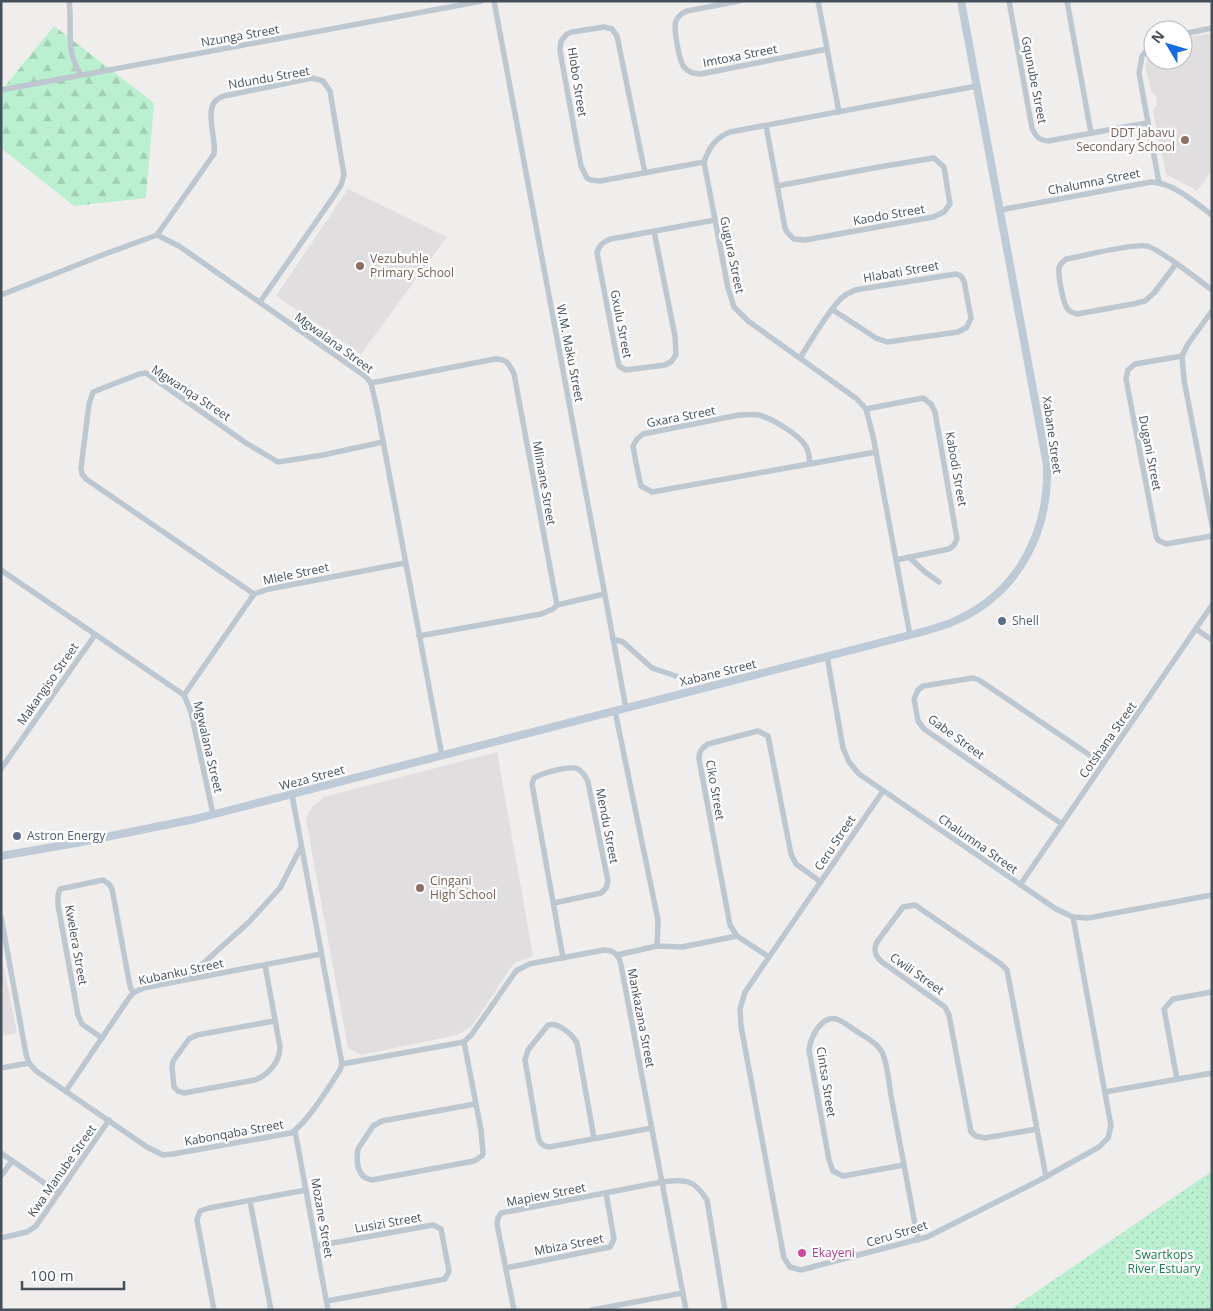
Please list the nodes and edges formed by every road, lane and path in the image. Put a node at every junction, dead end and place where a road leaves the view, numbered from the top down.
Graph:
1 (69, 1) edge
2 (482, 1) edge
3 (494, 1) edge
4 (739, 1) edge
5 (818, 1) edge
6 (961, 1) edge
7 (1009, 1) edge
8 (1067, 1) edge
9 (1212, 28) edge
10 (1193, 32) edge
11 (827, 49) junction
12 (1143, 55) edge
13 (81, 75) junction
14 (977, 86) junction
15 (1, 90) edge
16 (839, 112) junction
17 (1147, 122) junction
18 (766, 126) junction
19 (1091, 133) junction
20 (704, 162) junction
21 (645, 173) junction
22 (1159, 182) junction
23 (777, 186) junction
24 (1000, 210) junction
25 (1212, 215) edge
26 (715, 220) junction
27 (654, 231) junction
28 (158, 235) junction
29 (1176, 264) junction
30 (1212, 290) edge
31 (1, 295) edge
32 (260, 302) junction
33 (833, 310) junction
34 (1212, 311) edge
35 (1182, 356) junction
36 (800, 358) junction
37 (371, 383) junction
38 (866, 408) junction
39 (383, 442) junction
40 (876, 452) junction
41 (810, 464) junction
42 (1212, 484) edge
43 (1204, 486) junction
44 (1212, 525) edge
45 (1212, 536) edge
46 (909, 557) junction
47 (896, 560) junction
48 (405, 563) junction
49 (1, 570) edge
50 (939, 582) dead end
51 (254, 594) junction
52 (604, 594) junction
53 (1212, 604) edge
54 (557, 605) junction
55 (1196, 628) junction
56 (95, 635) junction
57 (419, 636) junction
58 (910, 636) junction
59 (613, 639) junction
60 (1212, 640) edge
61 (827, 656) junction
62 (676, 676) dead end
63 (184, 695) junction
64 (626, 708) junction
65 (615, 711) junction
66 (442, 756) junction
67 (1103, 764) junction
68 (1, 769) edge
69 (883, 791) junction
70 (292, 795) junction
71 (213, 814) junction
72 (1062, 824) junction
73 (302, 847) junction
74 (1, 856) edge
75 (821, 882) junction
76 (1020, 885) junction
77 (1212, 895) edge
78 (554, 902) junction
79 (1, 917) edge
80 (1073, 917) junction
81 (737, 936) junction
82 (657, 946) junction
83 (321, 954) junction
84 (617, 955) junction
85 (769, 957) junction
86 (563, 958) junction
87 (265, 965) junction
88 (186, 979) junction
89 (1212, 992) edge
90 (133, 993) junction
91 (274, 1021) junction
92 (102, 1038) junction
93 (464, 1042) junction
94 (29, 1063) junction
95 (342, 1064) junction
96 (1, 1068) edge
97 (1212, 1073) edge
98 (1177, 1079) junction
99 (66, 1091) junction
100 (1105, 1092) junction
101 (475, 1104) junction
102 (109, 1120) junction
103 (652, 1128) junction
104 (1037, 1129) junction
105 (295, 1131) junction
106 (594, 1138) junction
107 (1, 1153) edge
108 (12, 1161) junction
109 (904, 1165) junction
110 (1, 1176) edge
111 (1046, 1177) junction
112 (662, 1182) junction
113 (306, 1190) junction
114 (59, 1193) junction
115 (606, 1193) junction
116 (250, 1201) junction
117 (1, 1238) edge
118 (918, 1240) junction
119 (316, 1246) junction
120 (506, 1268) junction
121 (683, 1293) junction
122 (327, 1301) junction
123 (214, 1310) edge
124 (270, 1310) edge
125 (328, 1310) edge
126 (514, 1310) edge
127 (592, 1310) edge
128 (686, 1310) edge
129 (725, 1310) edge

1 - 13 street
2 - 13 street, Nzunga Street
3 - 52 street, W.M. Maku Street
4 - 11 street, Imtoxa Street
5 - 11 street
6 - 14 street, Xabane Street
7 - 19 street, Gqunube Street
8 - 19 street
9 - 10 street
11 - 16 street
12 - 17 street
13 - 15 street, Nzunga Street
14 - 16 street
14 - 24 street, Xabane Street
16 - 18 street
17 - 19 street, Gqunube Street
17 - 22 street
18 - 20 street
18 - 23 street, Kaodo Street
20 - 21 street, Hlobo Street
20 - 26 street, Gugura Street
21 - 21 street, Hlobo Street
22 - 24 street, Chalumna Street
22 - 25 street, Chalumna Street
23 - 23 street, Kaodo Street
24 - 58 street, Xabane Street
26 - 27 street, Gxulu Street
26 - 36 street, Gugura Street
27 - 27 street, Gxulu Street
28 - 31 street
28 - 32 street, Mgwalana Street
28 - 32 street, Ndundu Street
29 - 29 street
29 - 30 street
32 - 37 street, Mgwalana Street
33 - 33 street, Hlabati Street
33 - 36 street, Hlabati Street
34 - 35 street
35 - 43 street
35 - 45 street, Dugani Street
36 - 38 street, Gugura Street
37 - 39 street, Mgwalana Street
37 - 54 street, Mlimane Street
38 - 40 street
38 - 46 street, Kabodi Street
39 - 48 street, Mgwalana Street
39 - 51 street, Mgwanqa Street
40 - 41 street, Gxara Street
40 - 47 street
41 - 41 street, Gxara Street
42 - 43 street
43 - 44 street
46 - 47 street, Kabodi Street
46 - 50 street
47 - 58 street
48 - 51 street, Mlele Street
48 - 57 street, Mgwalana Street
49 - 56 street, Mgwalana Street
51 - 63 street, Mlele Street
52 - 54 street
52 - 59 street, W.M. Maku Street
53 - 55 street, Cotshana Street
54 - 57 street
55 - 60 street
55 - 67 street, Cotshana Street
56 - 63 street, Mgwalana Street
56 - 68 street, Makangiso Street
57 - 66 street, Mgwalana Street
58 - 61 street, Xabane Street
59 - 62 street
59 - 64 street, W.M. Maku Street
61 - 64 street, Xabane Street
61 - 69 street, Chalumna Street
63 - 71 street, Mgwalana Street
64 - 65 street, Weza Street
65 - 66 street, Weza Street
65 - 82 street
66 - 70 street, Weza Street
67 - 72 street, Cotshana Street
67 - 72 street, Gabe Street
69 - 75 street, Ceru Street
69 - 76 street, Chalumna Street
70 - 71 street, Weza Street
70 - 73 street
71 - 74 street, Weza Street
72 - 76 street, Cotshana Street
73 - 83 street
73 - 88 street
75 - 81 street, Ciko Street
75 - 85 street, Ceru Street
76 - 80 street, Chalumna Street
77 - 80 street, Chalumna Street
78 - 78 street, Mendu Street
78 - 86 street, Mendu Street
79 - 94 street
80 - 100 street, Ceru Street
81 - 82 street
81 - 85 street
82 - 84 street
83 - 87 street, Kubanku Street
83 - 95 street
84 - 86 street, Mankazana Street
84 - 103 street, Mankazana Street
85 - 118 street, Ceru Street
86 - 93 street, Mankazana Street
87 - 88 street, Kubanku Street
87 - 91 street
88 - 90 street, Kubanku Street
89 - 98 street
90 - 92 street, Kubanku Street
90 - 92 street, Kwelera Street
91 - 91 street
92 - 99 street, Kubanku Street
93 - 95 street
93 - 101 street
94 - 96 street
94 - 99 street, Kabonqaba Street
95 - 105 street, Kabonqaba Street
97 - 98 street
98 - 100 street
99 - 102 street, Kabonqaba Street
100 - 111 street, Ceru Street
101 - 101 street
102 - 105 street, Kabonqaba Street
102 - 114 street, Kwa Manube Street
103 - 106 street
103 - 112 street, Mankazana Street
104 - 104 street, Cwili Street
104 - 111 street, Cwili Street
105 - 113 street, Mozane Street
106 - 106 street
107 - 108 street
108 - 110 street
108 - 114 street
109 - 109 street, Cintsa Street
109 - 118 street, Cintsa Street
111 - 118 street, Ceru Street
112 - 115 street, Mapiew Street
112 - 121 street, Mankazana Street
112 - 129 street, Mapiew Street
113 - 116 street
113 - 119 street, Mozane Street
114 - 117 street, Kwa Manube Street
115 - 120 street, Mbiza Street
115 - 120 street, Mapiew Street
116 - 123 street
116 - 124 street
119 - 122 street, Mozane Street
119 - 122 street, Lusizi Street
120 - 126 street, Mapiew Street
121 - 127 street
121 - 128 street, Mankazana Street
122 - 125 street, Mozane Street

